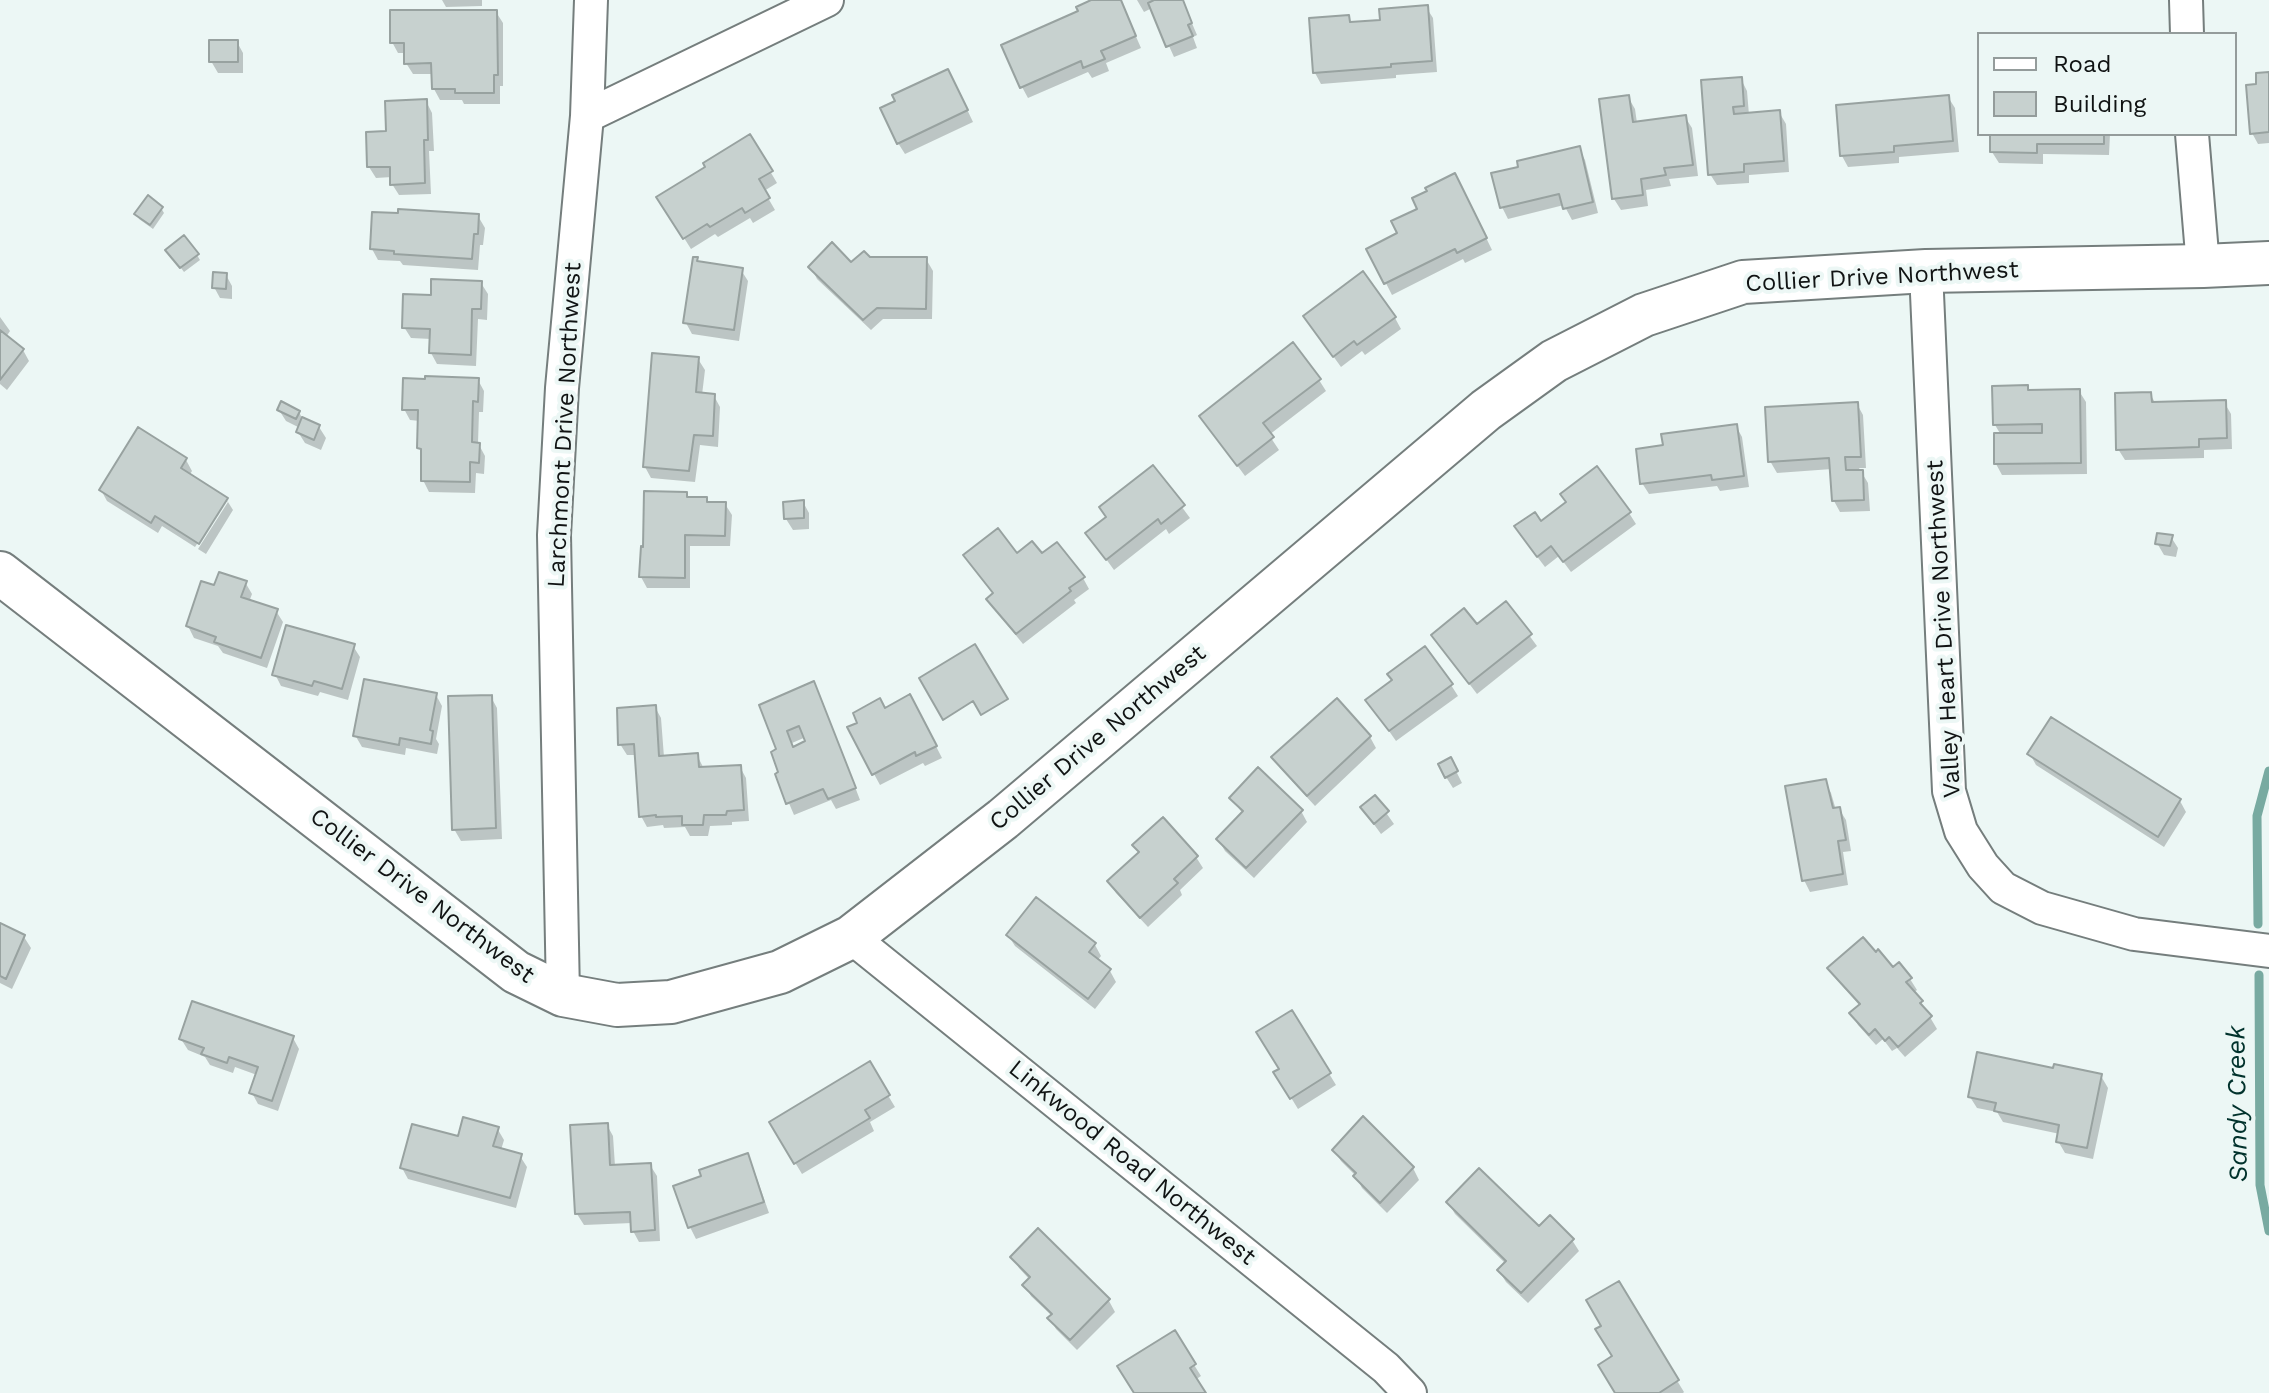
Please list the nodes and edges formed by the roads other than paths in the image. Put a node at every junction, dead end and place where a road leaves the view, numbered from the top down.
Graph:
1 (591, 0) edge
2 (827, 0) edge
3 (2186, 0) edge
4 (2187, 32) edge
5 (587, 116) junction
6 (2192, 136) edge
7 (2269, 263) edge
8 (2203, 266) junction
9 (1926, 271) junction
10 (0, 573) edge
11 (851, 937) junction
12 (2269, 951) edge
13 (563, 995) junction
14 (1410, 1393) edge

1 - 5 street, Larchmont Drive Northwest
2 - 5 street
3 - 4 street
5 - 13 street, Larchmont Drive Northwest
6 - 8 street
7 - 8 main road, Collier Drive Northwest
8 - 9 main road, Collier Drive Northwest
9 - 11 main road, Collier Drive Northwest
9 - 12 street, Valley Heart Drive Northwest
10 - 13 main road, Collier Drive Northwest
11 - 13 main road, Collier Drive Northwest
11 - 14 street, Linkwood Road Northwest

